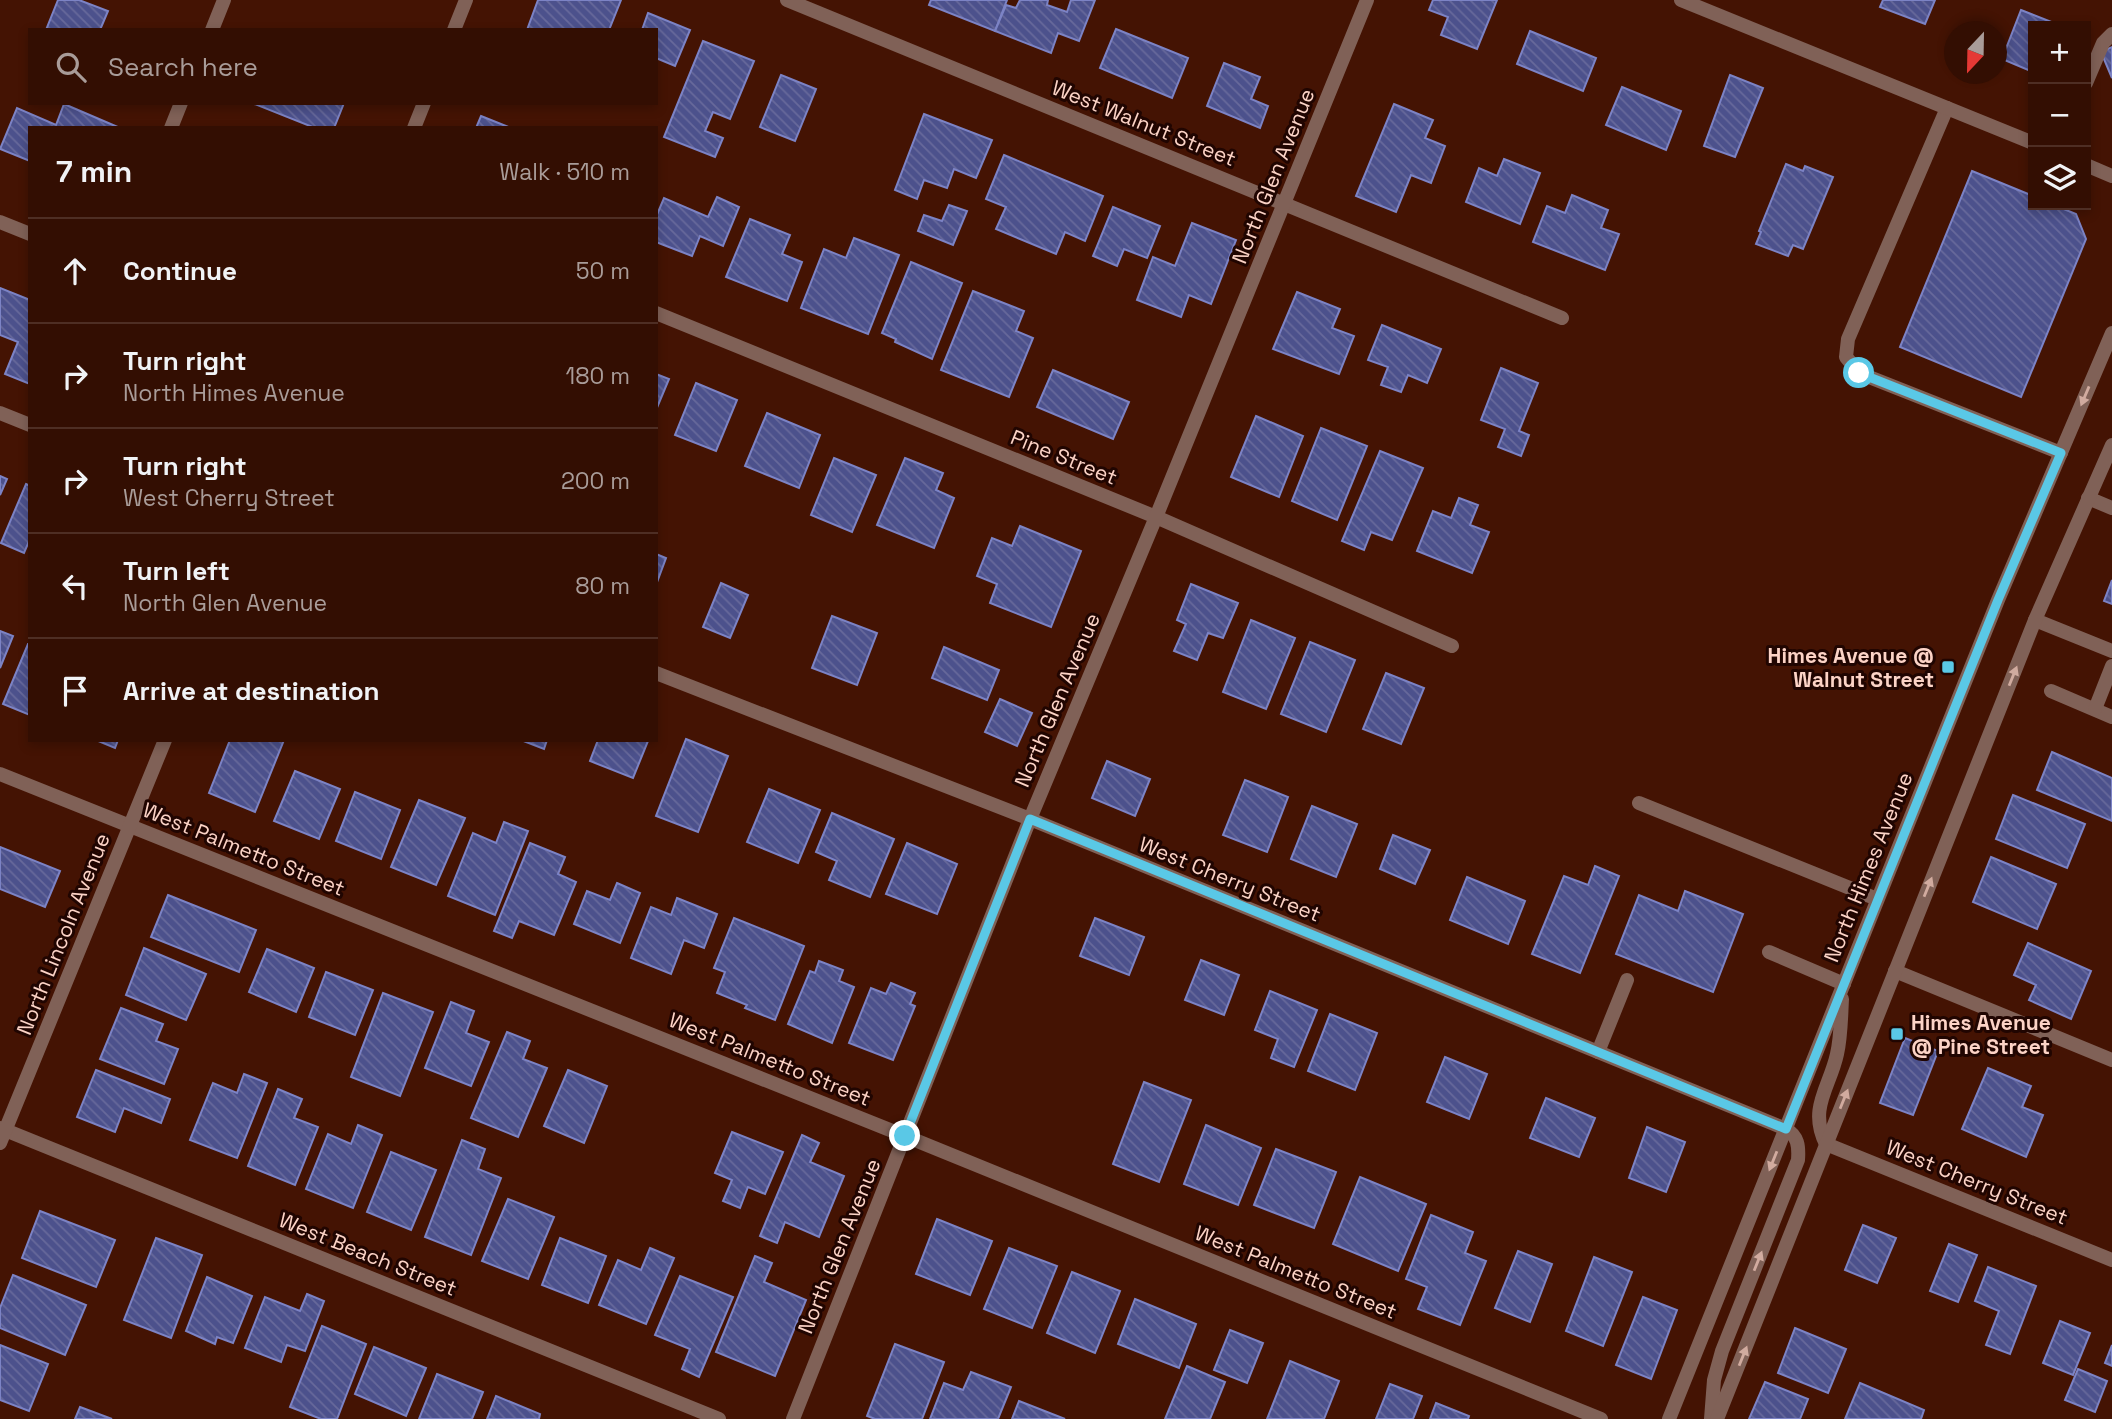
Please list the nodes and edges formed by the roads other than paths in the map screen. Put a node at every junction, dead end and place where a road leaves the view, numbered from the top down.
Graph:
1 (224, 0) edge
2 (466, 0) edge
3 (787, 0) edge
4 (1367, 0) edge
5 (1681, 0) edge
6 (213, 28) edge
7 (455, 28) edge
8 (2112, 34) edge
9 (2091, 71) edge
10 (180, 105) edge
11 (423, 105) edge
12 (1947, 108) junction
13 (172, 126) edge
14 (415, 126) edge
15 (2028, 141) edge
16 (2091, 167) edge
17 (2112, 176) edge
18 (1285, 203) junction
19 (0, 222) edge
20 (28, 233) edge
21 (658, 314) edge
22 (1562, 318) dead end
23 (2112, 333) edge
24 (0, 413) edge
25 (28, 424) edge
26 (2112, 445) edge
27 (2061, 453) junction
28 (2088, 498) junction
29 (2112, 508) edge
30 (1156, 517) junction
31 (2035, 620) junction
32 (1452, 646) dead end
33 (2112, 651) edge
34 (2112, 666) edge
35 (658, 674) edge
36 (2052, 691) dead end
37 (2095, 709) junction
38 (2112, 717) edge
39 (164, 742) edge
40 (0, 774) edge
41 (1639, 803) dead end
42 (1030, 819) junction
43 (130, 826) junction
44 (1877, 899) junction
45 (1769, 952) dead end
46 (1895, 971) junction
47 (1627, 980) dead end
48 (1844, 984) junction
49 (1598, 1052) junction
50 (2112, 1060) edge
51 (1786, 1129) junction
52 (2, 1134) edge
53 (905, 1136) junction
54 (1826, 1144) junction
55 (2112, 1260) edge
56 (719, 1419) edge
57 (793, 1419) edge
58 (1601, 1419) edge
59 (1669, 1419) edge
60 (1711, 1419) edge
61 (1717, 1419) edge

1 - 6 street
2 - 7 street
3 - 18 street, West Walnut Street
4 - 18 street, North Glen Avenue
5 - 12 street
8 - 9 street
10 - 13 street
11 - 14 street
12 - 15 street
12 - 27 street
16 - 17 street
18 - 22 street, West Walnut Street
18 - 30 street, North Glen Avenue
19 - 20 street
21 - 30 street, Pine Street
23 -> 27 street, North Himes Avenue
24 - 25 street
26 - 28 street
27 - 44 street, North Himes Avenue
28 - 29 street
28 - 31 street
30 - 32 street, Pine Street
30 - 42 street, North Glen Avenue
31 - 33 street
46 -> 31 street
34 - 37 street
35 - 42 street, West Cherry Street
36 - 37 street
37 - 38 street
39 - 43 street, North Lincoln Avenue
40 - 43 street, West Palmetto Street
41 - 44 street
42 - 49 street, West Cherry Street
42 - 53 street, North Glen Avenue
43 - 52 street, North Lincoln Avenue
43 - 53 street, West Palmetto Street
44 - 48 street, North Himes Avenue
45 - 48 street
46 - 50 street
54 -> 46 street
47 - 49 street
48 - 51 street, North Himes Avenue
48 - 54 street
49 - 51 street, West Cherry Street
51 -> 59 street, North Himes Avenue
60 -> 51 street
52 - 56 street, West Beach Street
53 - 57 street, North Glen Avenue
53 - 58 street, West Palmetto Street
54 - 55 street, West Cherry Street
61 -> 54 street

